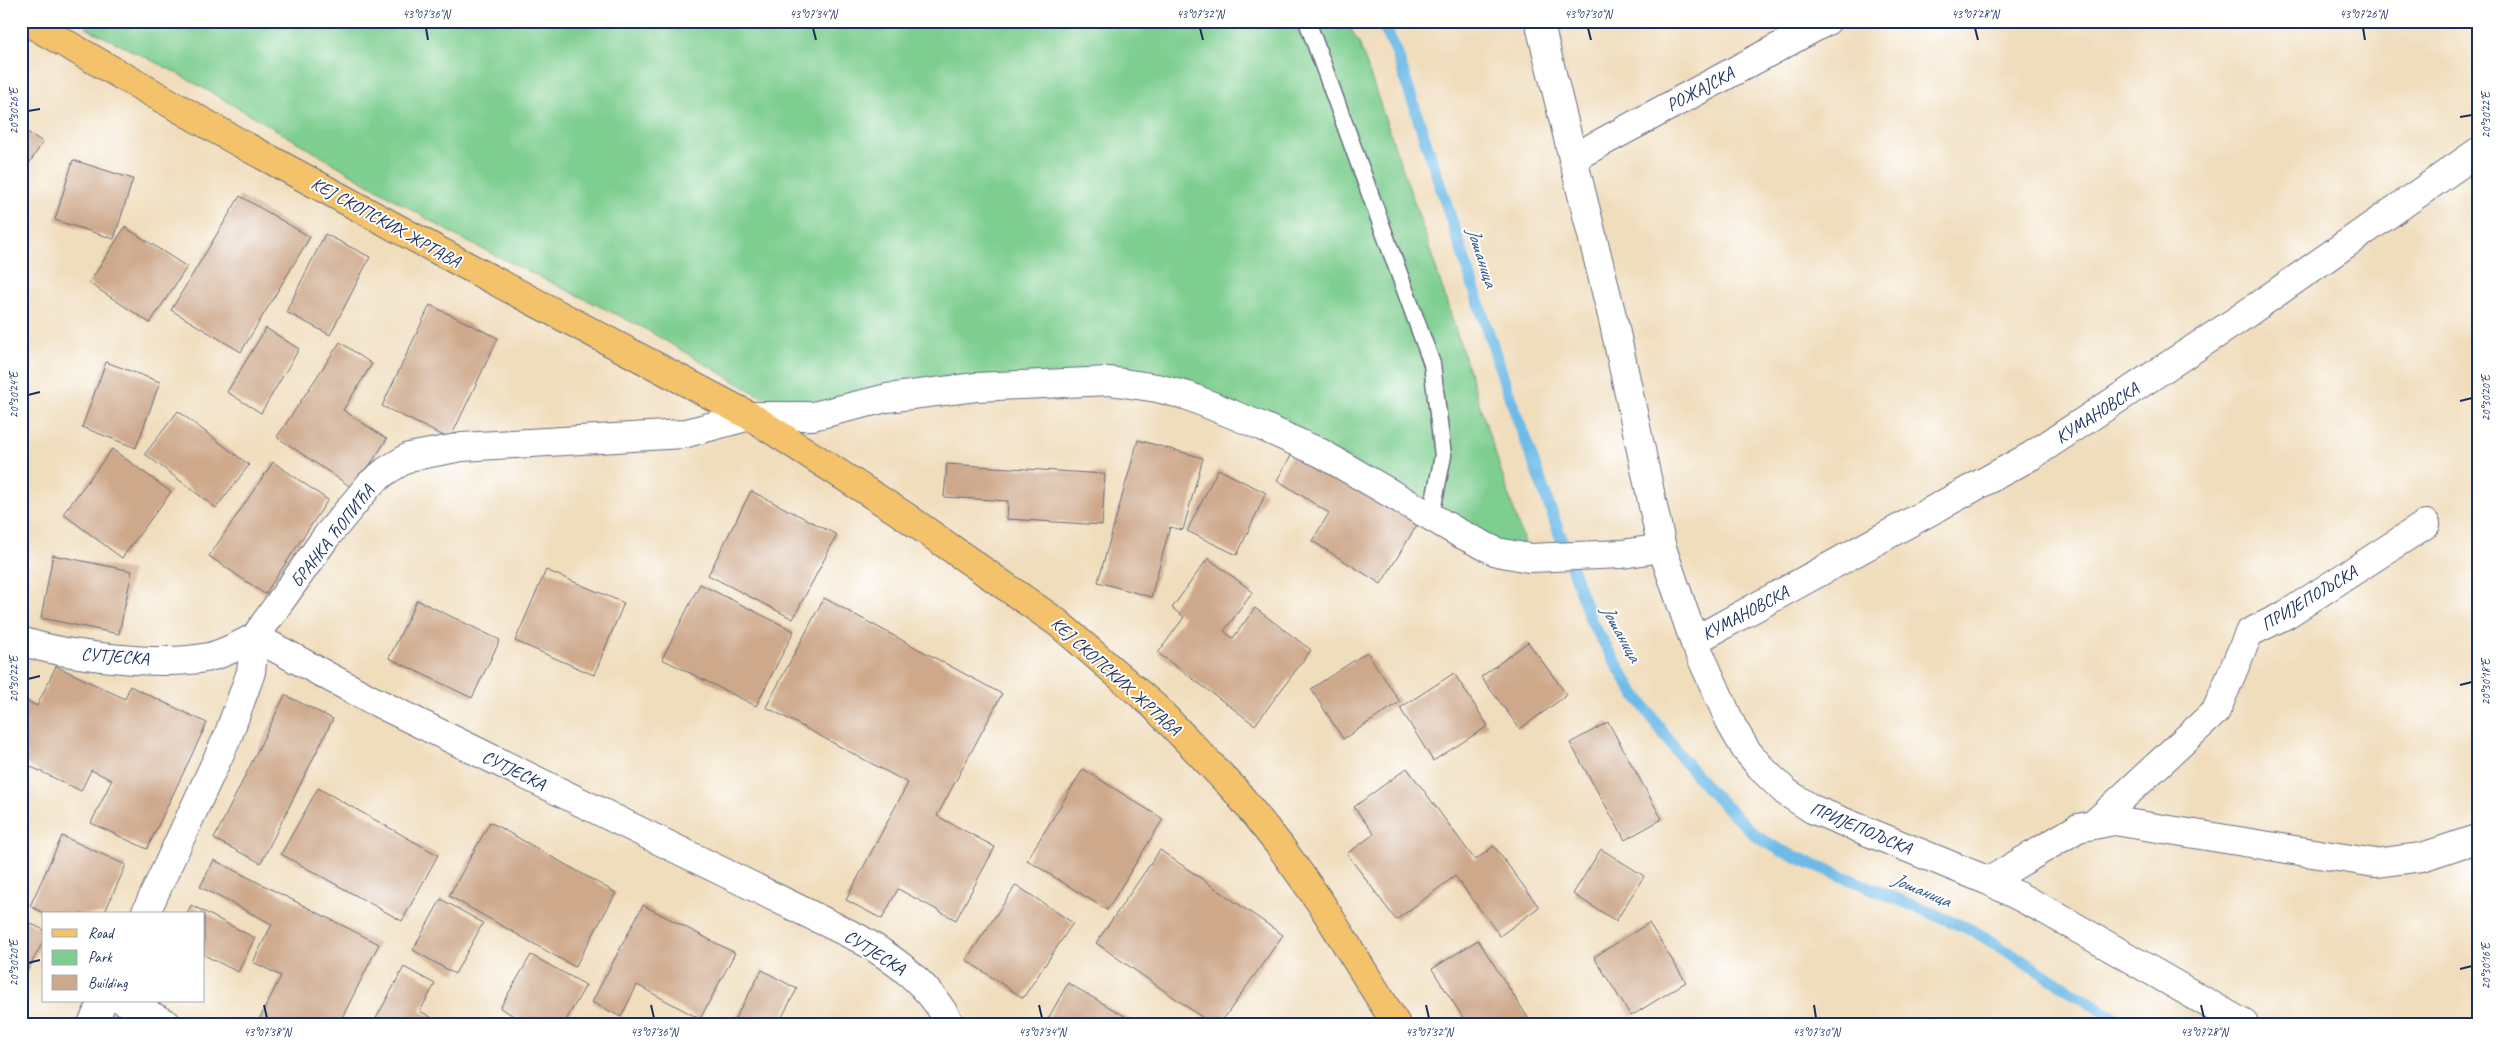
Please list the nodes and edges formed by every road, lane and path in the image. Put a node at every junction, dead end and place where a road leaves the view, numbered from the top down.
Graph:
1 (26, 21) edge
2 (1307, 21) edge
3 (1539, 21) edge
4 (1827, 21) edge
5 (2479, 151) edge
6 (1573, 158) junction
7 (750, 416) junction
8 (1431, 516) junction
9 (2426, 524) dead end
10 (1662, 548) junction
11 (255, 637) junction
12 (1694, 641) junction
13 (28, 648) edge
14 (1732, 726) joint
15 (2095, 823) junction
16 (2479, 838) edge
17 (1989, 881) junction
18 (147, 912) edge
19 (103, 1002) edge
20 (126, 1002) edge
21 (92, 1024) edge
22 (167, 1024) edge
23 (950, 1024) edge
24 (1396, 1024) edge
25 (2244, 1024) edge

1 - 7 main road, КЕЈ СКОПСКИХ ЖРТАВА
2 - 8 lane
3 - 6 street
4 - 6 street, РОЖАЈСКА
5 - 12 street, КУМАНОВСКА
6 - 10 street, КУМАНОВСКА
7 - 8 street, КЕЈ СКОПСКИХ ЖРТАВА
7 - 11 street, БРАНКА ЋОПИЋА
7 - 24 main road, КЕЈ СКОПСКИХ ЖРТАВА
8 - 10 street, КЕЈ СКОПСКИХ ЖРТАВА
9 - 15 street, ПРИЈЕПОЉСКА
10 - 12 street, КУМАНОВСКА
11 - 13 street, СУТЈЕСКА
11 - 18 street, БРАНКА ЋОПИЋА
11 - 23 street, СУТЈЕСКА
12 - 14 street, КУМАНОВСКА
14 - 17 street, ПРИЈЕПОЉСКА
15 - 16 street, ПРИЈЕПОЉСКА
15 - 17 street, ПРИЈЕПОЉСКА
17 - 25 street, ПРИЈЕПОЉСКА
19 - 21 street
20 - 22 street

